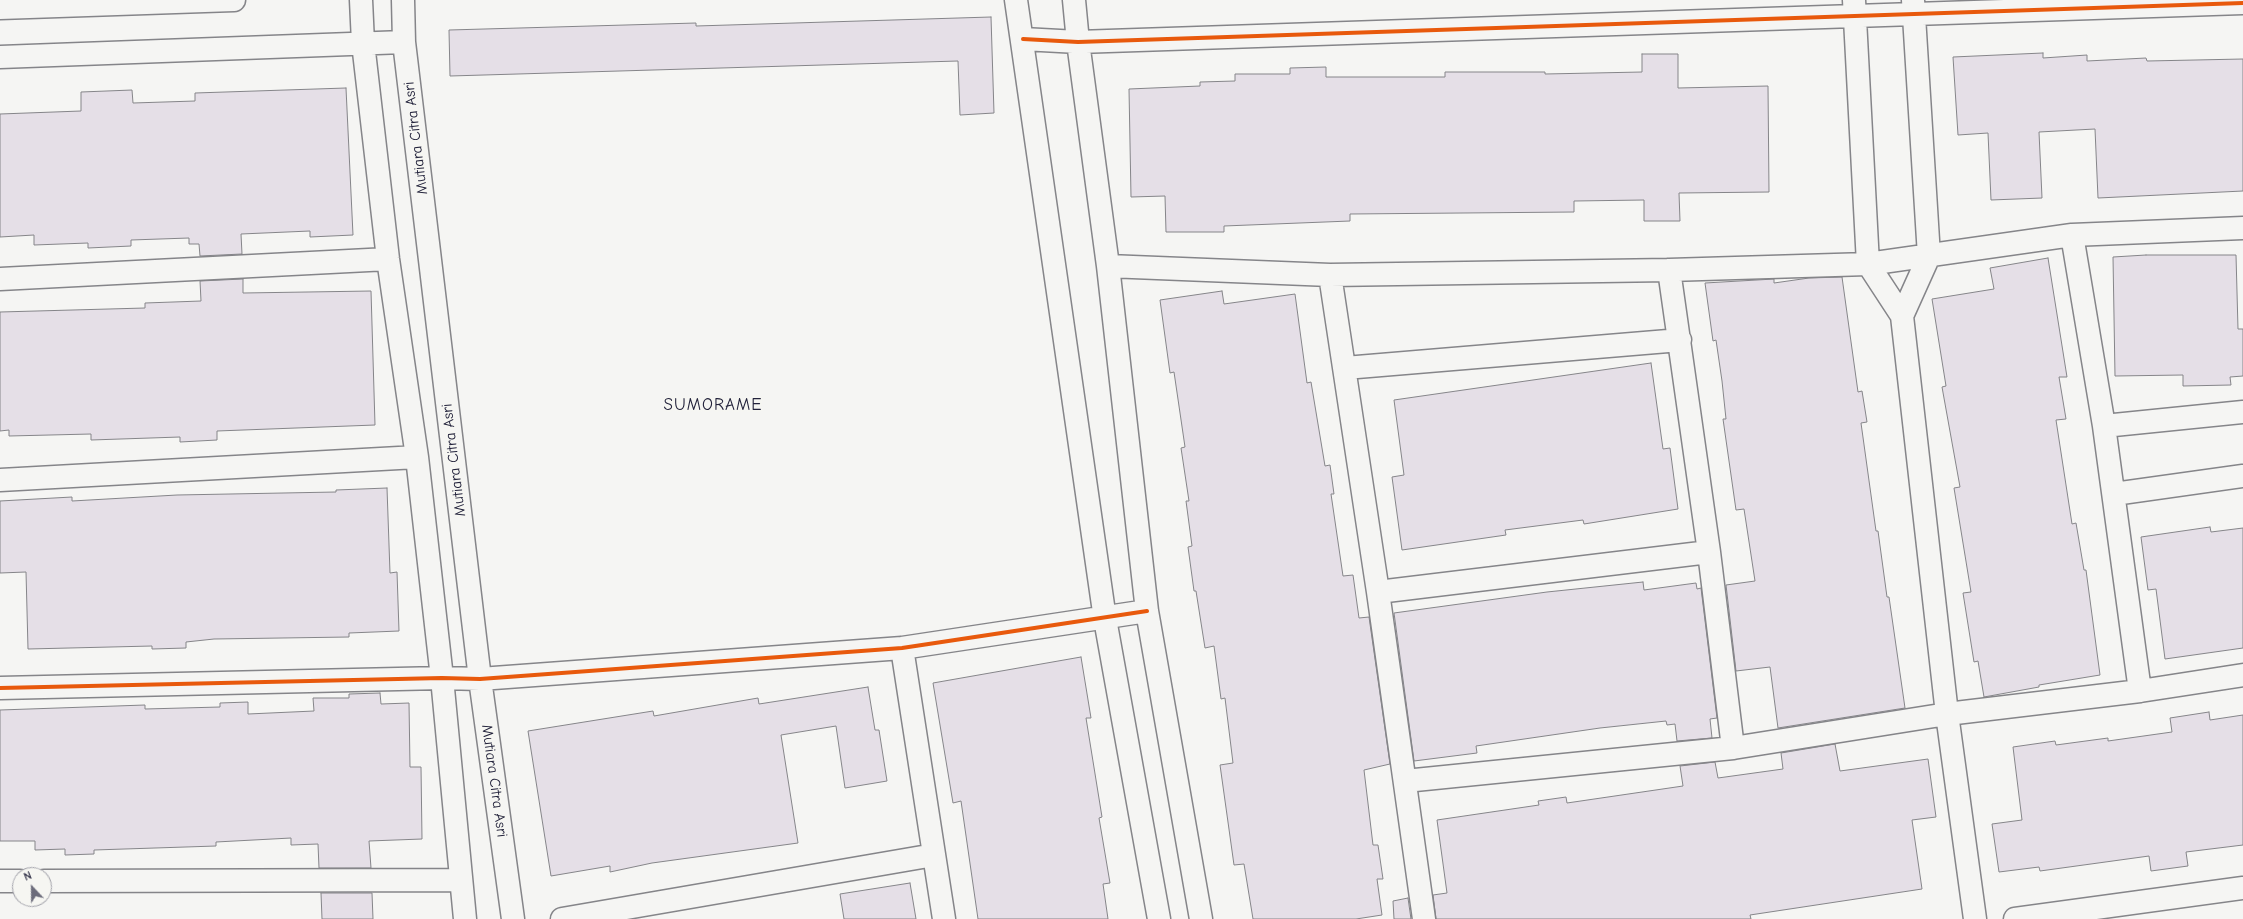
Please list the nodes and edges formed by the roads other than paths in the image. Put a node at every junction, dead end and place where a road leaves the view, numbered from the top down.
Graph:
1 (228, 0) edge
2 (234, 0) edge
3 (361, 0) edge
4 (403, 0) edge
5 (1016, 0) edge
6 (1074, 0) edge
7 (2243, 3) edge
8 (1913, 7) edge
9 (0, 8) edge
10 (1855, 8) edge
11 (1023, 39) junction
12 (404, 42) junction
13 (1078, 42) junction
14 (363, 43) junction
15 (0, 57) edge
16 (2243, 228) edge
17 (2072, 235) junction
18 (1928, 256) junction
19 (388, 259) junction
20 (1868, 264) junction
21 (1108, 266) junction
22 (1669, 270) junction
23 (1330, 275) junction
24 (0, 279) edge
25 (1902, 316) junction
26 (1680, 340) junction
27 (1345, 368) junction
28 (2243, 412) edge
29 (2104, 426) junction
30 (417, 457) junction
31 (2243, 476) edge
32 (0, 480) edge
33 (2114, 494) junction
34 (1709, 552) junction
35 (1378, 592) junction
36 (1148, 611) junction
37 (1104, 619) junction
38 (902, 648) junction
39 (2243, 675) edge
40 (442, 678) junction
41 (480, 679) junction
42 (0, 688) edge
43 (2140, 691) junction
44 (1947, 714) junction
45 (1733, 748) junction
46 (1404, 782) junction
47 (934, 855) junction
48 (461, 880) junction
49 (0, 881) edge
50 (12, 881) edge
51 (52, 881) edge
52 (2243, 888) edge
53 (465, 919) edge
54 (513, 919) edge
55 (562, 919) edge
56 (944, 919) edge
57 (1159, 919) edge
58 (1201, 919) edge
59 (1424, 919) edge
60 (1975, 919) edge
61 (2015, 919) edge

1 - 2 street
1 - 9 street
3 - 14 street
4 - 12 street, Mutiara Citra Asri
5 - 11 street
6 - 13 street
7 - 8 street
8 - 10 street
8 - 18 street
10 - 13 street
10 - 20 street
11 - 13 street
11 - 37 street
12 - 14 street
12 - 41 street, Mutiara Citra Asri
13 - 21 street
14 - 15 street
14 - 19 street
16 - 17 street
17 - 18 street
17 - 29 street
18 - 20 street
18 - 25 street
19 - 24 street
19 - 30 street
20 - 22 street
20 - 25 street
21 - 23 street
21 - 36 street
22 - 23 street
22 - 26 street
23 - 27 street
25 - 44 street
26 - 27 street
26 - 34 street
27 - 35 street
28 - 29 street
29 - 33 street
30 - 32 street
30 - 40 street
31 - 33 street
33 - 43 street
34 - 35 street
34 - 45 street
35 - 46 street
36 - 37 street
36 - 58 street
37 - 38 street
37 - 57 street
38 - 41 street
38 - 47 street
39 - 43 street
40 - 41 street
40 - 42 street
40 - 48 street
41 - 54 street, Mutiara Citra Asri
43 - 44 street
44 - 45 street
44 - 60 street
45 - 46 street
46 - 59 street
47 - 55 street
47 - 56 street
48 - 51 street
48 - 53 street
49 - 50 street
52 - 61 street

